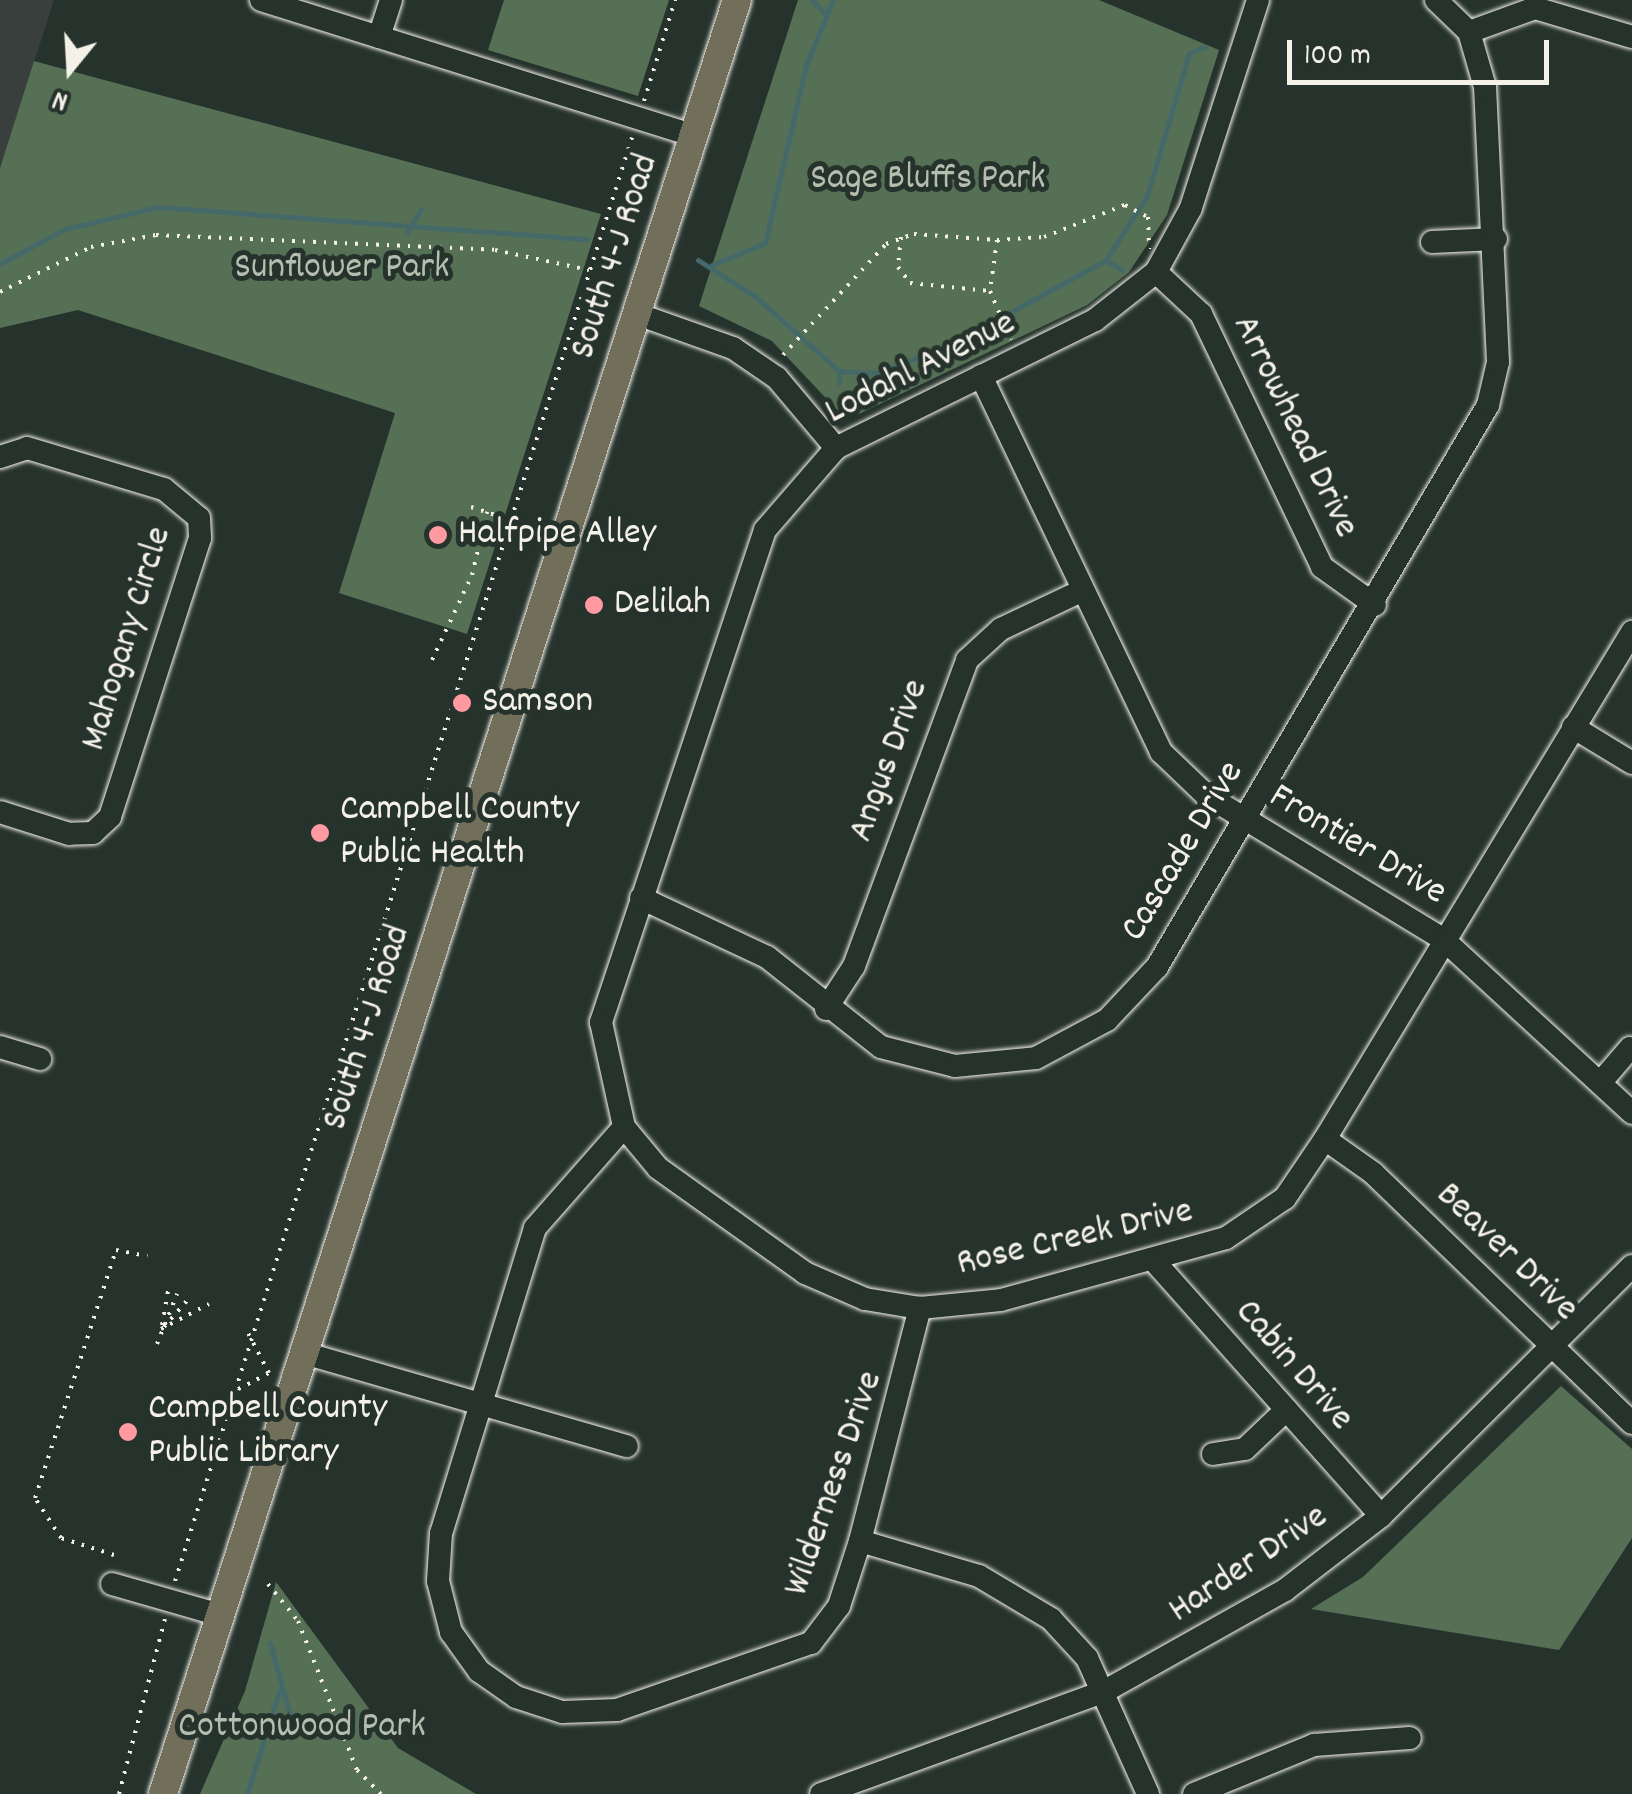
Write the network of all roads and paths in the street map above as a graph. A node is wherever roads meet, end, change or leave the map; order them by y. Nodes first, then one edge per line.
1 (261, 0) edge
2 (391, 0) edge
3 (674, 0) edge
4 (737, 0) edge
5 (1258, 0) edge
6 (1436, 0) edge
7 (1469, 32) junction
8 (1632, 36) edge
9 (379, 37) junction
10 (644, 102) dead end
11 (634, 134) dead end
12 (694, 136) junction
13 (901, 237) junction
14 (1496, 239) junction
15 (997, 240) junction
16 (1432, 242) dead end
17 (1152, 261) junction
18 (589, 270) junction
19 (990, 291) junction
20 (0, 292) edge
21 (637, 314) junction
22 (1012, 344) dead end
23 (784, 356) dead end
24 (981, 376) junction
25 (836, 448) junction
26 (0, 457) edge
27 (471, 507) dead end
28 (487, 512) junction
29 (509, 519) junction
30 (1082, 591) junction
31 (1375, 605) junction
32 (1632, 632) edge
33 (432, 660) dead end
34 (1573, 726) junction
35 (1632, 763) edge
36 (0, 812) edge
37 (1244, 819) junction
38 (642, 898) junction
39 (1444, 939) junction
40 (826, 1010) junction
41 (0, 1047) edge
42 (1630, 1048) edge
43 (40, 1060) dead end
44 (1600, 1082) junction
45 (1632, 1113) edge
46 (624, 1126) junction
47 (1325, 1138) junction
48 (147, 1256) dead end
49 (1154, 1261) junction
50 (1632, 1266) edge
51 (168, 1291) dead end
52 (177, 1294) dead end
53 (189, 1298) dead end
54 (209, 1304) dead end
55 (920, 1308) junction
56 (161, 1329) junction
57 (248, 1333) junction
58 (156, 1344) dead end
59 (1552, 1346) junction
60 (304, 1353) junction
61 (229, 1394) junction
62 (480, 1405) junction
63 (1286, 1410) junction
64 (1632, 1423) edge
65 (627, 1446) dead end
66 (1213, 1454) dead end
67 (1381, 1516) junction
68 (860, 1541) junction
69 (114, 1555) dead end
70 (112, 1584) dead end
71 (268, 1584) dead end
72 (173, 1591) dead end
73 (168, 1609) dead end
74 (220, 1615) junction
75 (1106, 1690) junction
76 (1410, 1738) dead end
77 (379, 1793) edge
78 (119, 1794) edge
79 (163, 1794) edge
80 (821, 1794) edge
81 (1148, 1794) edge
82 (1194, 1794) edge

1 - 9 street
2 - 9 street
3 - 10 path
4 - 12 main road, South 4-J Road
5 - 17 street, Lodahl Avenue
6 - 7 street, Cascade Drive
7 - 8 street
7 - 14 street, Cascade Drive
9 - 12 street
11 - 18 path
12 - 21 main road, South 4-J Road
13 - 15 path
13 - 19 path
13 - 23 path
14 - 16 street
14 - 31 street, Cascade Drive
15 - 17 path
15 - 19 path
17 - 24 street, Lodahl Avenue
17 - 31 street, Arrowhead Drive
18 - 20 path
18 - 29 path
19 - 22 path
21 - 25 street
21 - 60 main road, South 4-J Road
24 - 25 street, Lodahl Avenue
24 - 30 street, Frontier Drive
25 - 38 street, Lodahl Avenue
26 - 36 street, Mahogany Circle
27 - 28 path
28 - 29 path
28 - 33 path
29 - 57 path
30 - 37 street, Frontier Drive
30 - 40 street, Angus Drive
31 - 37 street, Cascade Drive
32 - 34 street, Rose Creek Drive
34 - 35 street
34 - 39 street, Rose Creek Drive
37 - 39 street, Frontier Drive
37 - 40 street, Cascade Drive
38 - 40 street, Cascade Drive
38 - 46 street, Lodahl Avenue
39 - 44 street, Frontier Drive
39 - 47 street, Rose Creek Drive
41 - 43 street
42 - 44 street
44 - 45 street, Frontier Drive
46 - 55 street, Rose Creek Drive
46 - 62 street, Wilderness Drive
47 - 49 street, Rose Creek Drive
47 - 59 street, Beaver Drive
48 - 69 path
49 - 55 street, Rose Creek Drive
49 - 63 street, Cabin Drive
50 - 59 street, Harder Drive
51 - 56 path
52 - 56 path
53 - 56 path
54 - 56 path
55 - 68 street, Wilderness Drive
56 - 58 path
57 - 61 path
57 - 61 path
59 - 64 street, Beaver Drive
59 - 67 street, Harder Drive
60 - 62 street
60 - 74 main road, South 4-J Road
61 - 72 path
62 - 65 street
62 - 68 street, Wilderness Drive
63 - 66 street
63 - 67 street, Cabin Drive
67 - 75 street, Harder Drive
68 - 75 street
70 - 74 street
71 - 77 path
73 - 78 path
74 - 79 main road, South 4-J Road
75 - 80 street, Harder Drive
75 - 81 street
76 - 82 street

